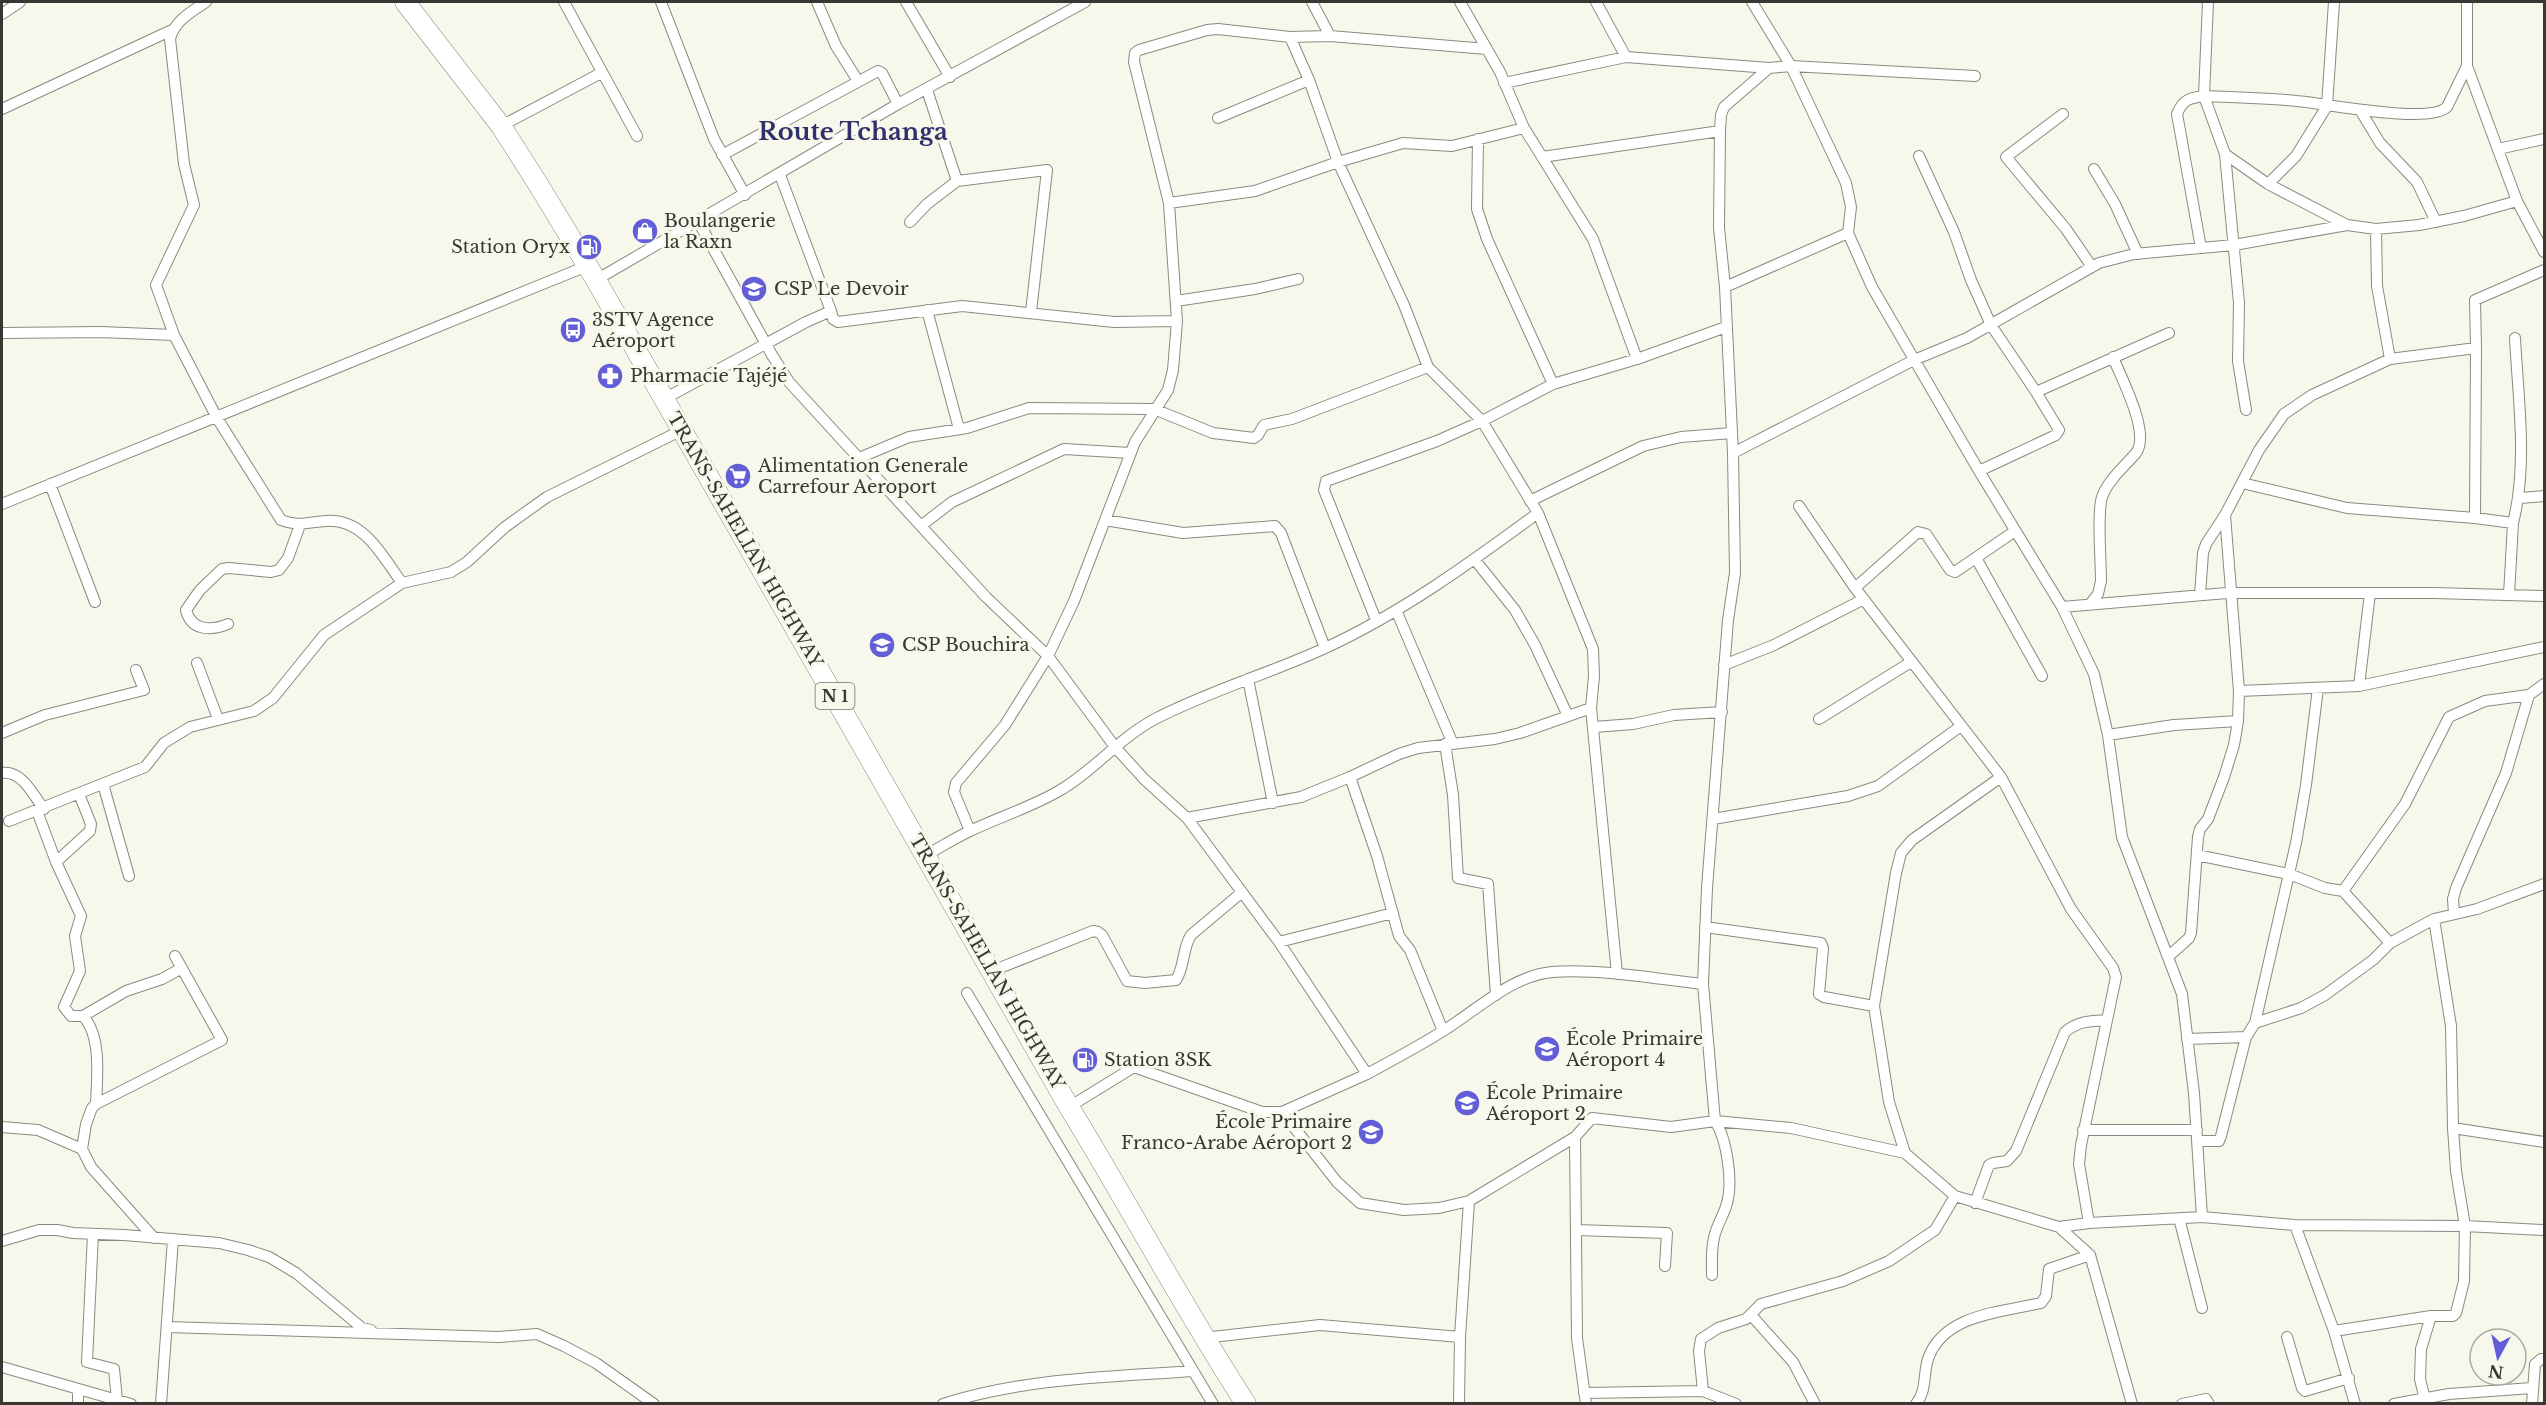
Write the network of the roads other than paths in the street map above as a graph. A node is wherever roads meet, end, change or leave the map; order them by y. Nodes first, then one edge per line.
1 (20, 2) edge
2 (206, 2) edge
3 (405, 2) edge
4 (564, 2) edge
5 (664, 2) edge
6 (817, 2) edge
7 (906, 2) edge
8 (1085, 2) edge
9 (1312, 2) edge
10 (1460, 2) edge
11 (1596, 2) edge
12 (1752, 2) edge
13 (2208, 2) edge
14 (2334, 2) edge
15 (2467, 2) edge
16 (2, 14) edge
17 (172, 30) junction
18 (1329, 36) junction
19 (1290, 37) junction
20 (1487, 49) junction
21 (1626, 57) junction
22 (1791, 66) junction
23 (2467, 66) junction
24 (1769, 68) junction
25 (601, 73) junction
26 (1975, 76) dead end
27 (950, 77) junction
28 (1308, 80) junction
29 (858, 81) junction
30 (1504, 83) junction
31 (927, 90) junction
32 (2204, 96) junction
33 (898, 104) junction
34 (2327, 106) junction
35 (2, 109) edge
36 (2360, 110) junction
37 (2064, 114) dead end
38 (1218, 118) dead end
39 (501, 126) junction
40 (1524, 128) junction
41 (1720, 131) junction
42 (637, 136) dead end
43 (1478, 139) junction
44 (2544, 139) edge
45 (2498, 148) junction
46 (722, 154) junction
47 (2225, 154) junction
48 (1919, 156) dead end
49 (1542, 157) junction
50 (1338, 162) junction
51 (2094, 169) dead end
52 (780, 175) junction
53 (957, 182) junction
54 (2268, 184) junction
55 (745, 195) junction
56 (2517, 201) junction
57 (1169, 203) junction
58 (698, 220) junction
59 (910, 222) dead end
60 (2436, 222) junction
61 (2347, 225) junction
62 (2376, 229) junction
63 (1848, 233) junction
64 (2234, 245) junction
65 (2201, 248) junction
66 (2544, 252) edge
67 (2138, 254) junction
68 (2092, 267) junction
69 (2544, 270) edge
70 (591, 273) junction
71 (1298, 279) dead end
72 (1725, 287) junction
73 (1176, 301) junction
74 (927, 310) junction
75 (831, 311) junction
76 (1031, 312) junction
77 (1177, 321) junction
78 (1991, 325) junction
79 (1726, 327) junction
80 (2, 333) edge
81 (2169, 333) dead end
82 (174, 335) junction
83 (2515, 338) dead end
84 (766, 343) junction
85 (2476, 348) junction
86 (2113, 357) junction
87 (1637, 359) junction
88 (2390, 359) junction
89 (1914, 360) junction
90 (1428, 367) junction
91 (1554, 384) junction
92 (2036, 392) junction
93 (664, 399) junction
94 (1154, 409) junction
95 (2246, 410) dead end
96 (217, 417) junction
97 (1482, 421) junction
98 (959, 429) junction
99 (682, 430) junction
100 (1732, 433) junction
101 (1130, 453) junction
102 (1734, 453) junction
103 (859, 458) junction
104 (1979, 471) junction
105 (2242, 483) junction
106 (50, 484) junction
107 (2544, 496) edge
108 (2520, 498) junction
109 (1530, 501) junction
110 (2, 504) edge
111 (1799, 507) dead end
112 (1538, 513) junction
113 (2225, 515) junction
114 (2475, 518) junction
115 (1105, 520) junction
116 (2513, 524) junction
117 (300, 525) junction
118 (922, 525) junction
119 (2015, 531) junction
120 (1976, 558) junction
121 (1475, 560) junction
122 (402, 583) junction
123 (1855, 588) junction
124 (2370, 593) junction
125 (2232, 594) junction
126 (2200, 595) junction
127 (2509, 595) junction
128 (2544, 597) edge
129 (1864, 599) junction
130 (95, 602) dead end
131 (2091, 604) junction
132 (2062, 607) junction
133 (1396, 610) junction
134 (1376, 620) junction
135 (228, 624) dead end
136 (2544, 647) edge
137 (1325, 648) junction
138 (1048, 656) junction
139 (1911, 662) junction
140 (197, 663) dead end
141 (1724, 665) junction
142 (136, 670) dead end
143 (2042, 676) dead end
144 (1248, 679) junction
145 (2544, 684) edge
146 (2359, 686) junction
147 (2318, 688) junction
148 (2240, 691) junction
149 (2529, 696) junction
150 (1592, 708) junction
151 (1722, 712) junction
152 (1568, 716) junction
153 (218, 719) junction
154 (1819, 720) dead end
155 (2238, 721) junction
156 (1961, 726) junction
157 (1594, 727) junction
158 (2, 733) edge
159 (2108, 735) junction
160 (1449, 744) junction
161 (1115, 747) junction
162 (2, 773) edge
163 (1350, 777) junction
164 (2001, 777) junction
165 (103, 784) junction
166 (79, 794) junction
167 (1273, 803) junction
168 (41, 810) junction
169 (1187, 818) junction
170 (1713, 819) junction
171 (9, 821) dead end
172 (969, 831) junction
173 (926, 855) junction
174 (2197, 855) junction
175 (56, 862) junction
176 (2289, 874) junction
177 (129, 876) dead end
178 (2544, 884) edge
179 (2343, 891) junction
180 (1241, 893) junction
181 (1393, 913) junction
182 (2454, 914) junction
183 (2434, 919) junction
184 (1705, 927) junction
185 (1279, 942) junction
186 (2390, 943) junction
187 (175, 956) dead end
188 (2169, 956) junction
189 (182, 968) junction
190 (992, 971) junction
191 (1617, 974) junction
192 (1703, 984) junction
193 (967, 993) dead end
194 (1496, 995) junction
195 (1874, 1006) junction
196 (83, 1016) junction
197 (2107, 1020) junction
198 (2256, 1023) junction
199 (1443, 1031) junction
200 (2246, 1037) junction
201 (2187, 1039) junction
202 (1367, 1074) junction
203 (96, 1104) junction
204 (1069, 1107) junction
205 (1282, 1112) junction
206 (1715, 1121) junction
207 (2, 1127) edge
208 (2452, 1128) junction
209 (2084, 1130) junction
210 (2197, 1135) junction
211 (1575, 1137) junction
212 (2544, 1142) edge
213 (82, 1149) junction
214 (1905, 1153) junction
215 (1956, 1196) junction
216 (1469, 1201) junction
217 (1975, 1203) junction
218 (2202, 1217) junction
219 (2180, 1218) junction
220 (2089, 1223) junction
221 (2295, 1225) junction
222 (2465, 1226) junction
223 (2059, 1227) junction
224 (1576, 1230) junction
225 (2544, 1230) edge
226 (93, 1234) junction
227 (154, 1238) junction
228 (173, 1239) junction
229 (2, 1241) edge
230 (2090, 1255) junction
231 (1665, 1266) dead end
232 (1712, 1275) dead end
233 (2202, 1308) dead end
234 (1751, 1315) junction
235 (2430, 1316) junction
236 (166, 1327) junction
237 (2334, 1331) junction
238 (382, 1333) junction
239 (1460, 1337) junction
240 (2287, 1337) dead end
241 (1203, 1338) junction
242 (2544, 1359) edge
243 (2, 1367) edge
244 (1193, 1371) junction
245 (2349, 1378) junction
246 (2532, 1388) junction
247 (78, 1389) junction
248 (1702, 1391) junction
249 (1585, 1398) edge
250 (117, 1400) junction
251 (2426, 1401) edge
252 (78, 1404) edge
253 (131, 1404) edge
254 (161, 1404) edge
255 (654, 1404) edge
256 (943, 1404) edge
257 (1213, 1404) edge
258 (1246, 1404) edge
259 (1459, 1404) edge
260 (1736, 1404) edge
261 (1815, 1404) edge
262 (1916, 1404) edge
263 (2132, 1404) edge
264 (2182, 1404) edge
265 (2210, 1404) edge
266 (2355, 1404) edge
267 (2394, 1404) edge
268 (2532, 1404) edge

1 - 16 street
2 - 17 street
3 - 39 highway, TRANS-SAHELIAN HIGHWAY / N 1
4 - 25 street
5 - 46 street
6 - 29 street
7 - 27 street
8 - 27 street
9 - 18 street
10 - 20 street
11 - 21 street
12 - 22 street
13 - 32 street
14 - 34 street
15 - 23 street
17 - 35 street
17 - 82 street
18 - 19 street
18 - 20 street
19 - 28 street
19 - 57 street
20 - 30 street
21 - 24 street
21 - 30 street
22 - 24 street
22 - 26 street
22 - 63 street
23 - 36 street
23 - 45 street
24 - 41 street
25 - 39 street
25 - 42 street
27 - 31 street
28 - 38 street
28 - 50 street
29 - 33 street
29 - 46 street
30 - 40 street
31 - 33 street
31 - 53 street
32 - 34 street
32 - 47 street
32 - 65 street
33 - 52 street
34 - 36 street
34 - 54 street
36 - 60 street
37 - 68 street
39 - 70 highway, TRANS-SAHELIAN HIGHWAY / N 1
40 - 43 street
40 - 49 street
41 - 49 street
41 - 72 street
43 - 50 street
43 - 91 street
44 - 45 street
45 - 56 street
46 - 55 street
47 - 54 street
47 - 64 street
48 - 78 street
49 - 87 street
50 - 57 street
50 - 90 street
51 - 67 street
52 - 55 street
52 - 75 street
53 - 59 street
53 - 76 street
54 - 61 street
55 - 58 street
56 - 60 street
56 - 66 street
57 - 73 street
58 - 70 street
58 - 84 street
60 - 62 street
61 - 62 street
61 - 64 street
62 - 88 street
63 - 72 street
63 - 89 street
64 - 65 street
64 - 95 street
65 - 67 street
67 - 68 street
68 - 78 street
69 - 85 street
70 - 93 highway, TRANS-SAHELIAN HIGHWAY / N 1
70 - 96 street
71 - 73 street
72 - 79 street
73 - 77 street
74 - 75 street
74 - 76 street
74 - 98 street
75 - 84 street
76 - 77 street
77 - 94 street
78 - 89 street
78 - 92 street
79 - 87 street
79 - 100 street
80 - 82 street
81 - 86 street
82 - 96 street
83 - 108 street
84 - 93 street
84 - 103 street
85 - 88 street
85 - 114 street
86 - 92 street
86 - 131 street
87 - 91 street
88 - 105 street
89 - 102 street
89 - 104 street
90 - 94 street
90 - 97 street
91 - 97 street
92 - 104 street
93 - 99 highway, TRANS-SAHELIAN HIGHWAY / N 1
94 - 98 street
94 - 101 street
96 - 106 street
96 - 117 street
97 - 109 street
97 - 134 street
98 - 103 street
99 - 122 street
99 - 173 highway, TRANS-SAHELIAN HIGHWAY / N 1
100 - 102 street
100 - 109 street
101 - 115 street
101 - 118 street
102 - 141 street
103 - 118 street
104 - 119 street
105 - 113 street
105 - 114 street
106 - 110 street
106 - 130 street
107 - 108 street
108 - 116 street
109 - 112 street
111 - 123 street
112 - 121 street
112 - 150 street
113 - 125 street
113 - 126 street
114 - 116 street
115 - 137 street
115 - 138 street
116 - 127 street
117 - 122 street
117 - 135 street
118 - 138 street
119 - 120 street
119 - 132 street
120 - 123 street
120 - 143 street
121 - 133 street
121 - 152 street
122 - 153 street
123 - 129 street
124 - 125 street
124 - 127 street
124 - 146 street
125 - 126 street
125 - 148 street
126 - 131 street
127 - 128 street
129 - 139 street
129 - 141 street
131 - 132 street
132 - 159 street
133 - 134 street
133 - 160 street
134 - 137 street
136 - 146 street
137 - 144 street
138 - 161 street
138 - 172 street
139 - 154 street
139 - 156 street
140 - 153 street
141 - 151 street
142 - 158 street
144 - 161 street
144 - 167 street
145 - 149 street
146 - 147 street
147 - 148 street
147 - 176 street
148 - 155 street
149 - 179 street
149 - 182 street
150 - 152 street
150 - 157 street
151 - 157 street
151 - 170 street
152 - 160 street
153 - 165 street
155 - 159 street
155 - 174 street
156 - 164 street
156 - 170 street
157 - 191 street
159 - 188 street
160 - 163 street
160 - 194 street
161 - 169 street
161 - 172 street
162 - 168 street
163 - 167 street
163 - 181 street
164 - 195 street
164 - 197 street
165 - 166 street
165 - 177 street
166 - 168 street
166 - 175 street
167 - 169 street
168 - 171 street
168 - 175 street
169 - 180 street
170 - 184 street
172 - 173 street
173 - 190 highway, TRANS-SAHELIAN HIGHWAY / N 1
174 - 176 street
174 - 188 street
175 - 196 street
176 - 179 street
176 - 198 street
178 - 182 street
179 - 186 street
180 - 185 street
180 - 190 street
181 - 185 street
181 - 199 street
182 - 183 street
183 - 186 street
183 - 208 street
184 - 192 street
184 - 195 street
185 - 202 street
186 - 198 street
187 - 189 street
188 - 201 street
189 - 196 street
189 - 203 street
190 - 204 highway, TRANS-SAHELIAN HIGHWAY / N 1
191 - 192 street
191 - 194 street
192 - 206 street
193 - 244 street
194 - 199 street
195 - 214 street
196 - 203 street
197 - 209 street
197 - 217 street
198 - 200 street
199 - 202 street
200 - 201 street
200 - 210 street
201 - 210 street
202 - 205 street
203 - 213 street
204 - 205 street
204 - 241 highway, TRANS-SAHELIAN HIGHWAY / N 1
205 - 216 street
206 - 211 street
206 - 214 street
206 - 232 street
207 - 213 street
208 - 212 street
208 - 222 street
209 - 210 street
209 - 220 street
210 - 218 street
211 - 216 street
211 - 224 street
213 - 227 street
214 - 215 street
215 - 217 street
215 - 234 street
216 - 239 street
217 - 223 street
218 - 219 street
218 - 221 street
219 - 220 street
219 - 233 street
220 - 223 street
221 - 222 street
221 - 237 street
222 - 225 street
222 - 235 street
223 - 230 street
224 - 231 street
224 - 249 street
226 - 227 street
226 - 229 street
226 - 250 street
227 - 228 street
228 - 236 street
228 - 238 street
230 - 262 street
230 - 263 street
234 - 248 street
234 - 261 street
235 - 237 street
235 - 251 street
236 - 238 street
236 - 254 street
237 - 245 street
238 - 255 street
239 - 241 street
239 - 259 street
240 - 245 street
241 - 258 highway, TRANS-SAHELIAN HIGHWAY / N 1
242 - 246 street
243 - 247 street
244 - 256 street
244 - 257 street
245 - 266 street
246 - 251 street
246 - 268 street
247 - 250 street
247 - 252 street
248 - 249 street
248 - 260 street
250 - 253 street
251 - 267 street
264 - 265 street

